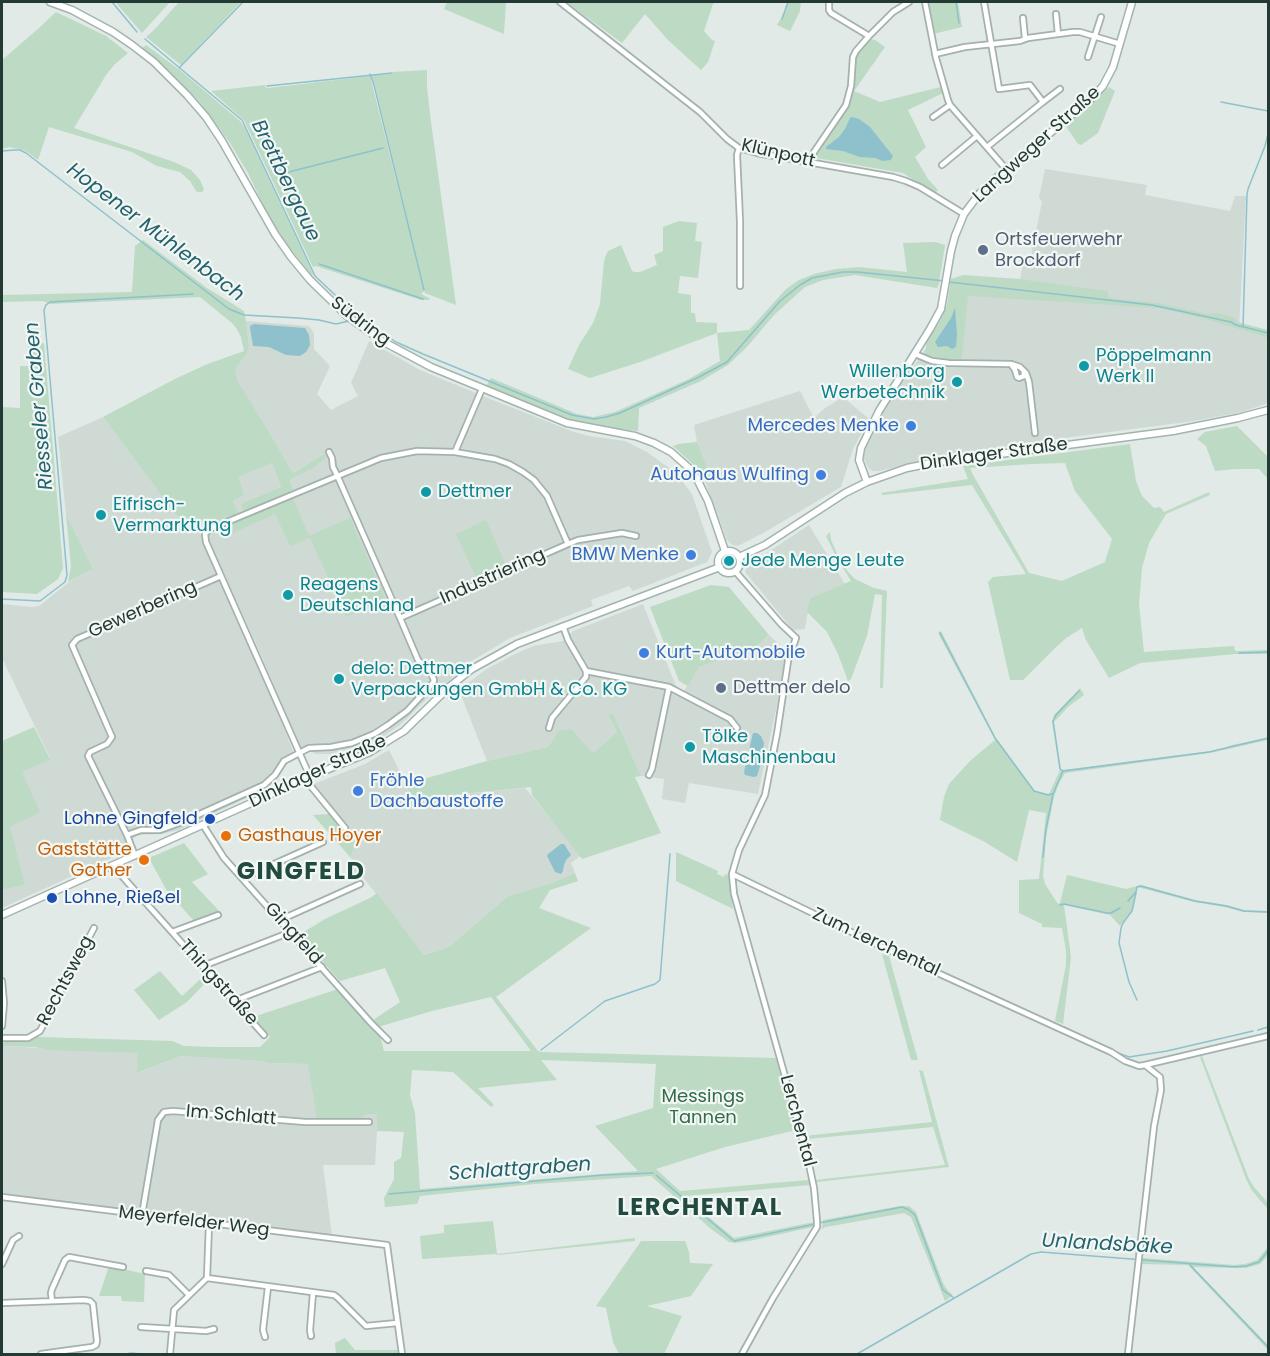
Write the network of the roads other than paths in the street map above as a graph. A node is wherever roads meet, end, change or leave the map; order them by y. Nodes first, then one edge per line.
1 (50, 2) edge
2 (560, 2) edge
3 (829, 2) edge
4 (895, 2) edge
5 (909, 2) edge
6 (925, 2) edge
7 (984, 2) edge
8 (1132, 2) edge
9 (899, 8) junction
10 (1056, 14) dead end
11 (1101, 17) dead end
12 (1023, 18) dead end
13 (1058, 34) junction
14 (869, 36) junction
15 (1094, 36) junction
16 (1025, 38) junction
17 (992, 44) junction
18 (1120, 44) junction
19 (935, 54) junction
20 (1088, 57) dead end
21 (1060, 89) dead end
22 (1043, 102) junction
23 (950, 105) junction
24 (933, 117) dead end
25 (977, 136) junction
26 (987, 147) junction
27 (739, 148) junction
28 (811, 163) junction
29 (942, 165) dead end
30 (1006, 169) junction
31 (964, 214) junction
32 (740, 286) dead end
33 (915, 354) junction
34 (1011, 364) junction
35 (1024, 371) junction
36 (482, 388) junction
37 (1269, 410) edge
38 (1035, 433) dead end
39 (329, 452) dead end
40 (454, 452) junction
41 (337, 475) junction
42 (867, 482) junction
43 (205, 534) joint
44 (636, 536) dead end
45 (568, 544) junction
46 (725, 552) junction
47 (739, 557) junction
48 (720, 567) junction
49 (735, 571) junction
50 (221, 576) junction
51 (400, 618) junction
52 (563, 626) junction
53 (586, 671) junction
54 (669, 687) junction
55 (549, 728) dead end
56 (737, 728) dead end
57 (299, 753) junction
58 (649, 775) dead end
59 (309, 777) junction
60 (203, 825) junction
61 (345, 828) dead end
62 (127, 835) junction
63 (323, 842) dead end
64 (135, 856) junction
65 (113, 866) junction
66 (732, 874) junction
67 (243, 878) junction
68 (360, 884) dead end
69 (2, 915) edge
70 (218, 915) dead end
71 (280, 920) junction
72 (94, 928) dead end
73 (291, 932) junction
74 (172, 933) junction
75 (203, 966) junction
76 (322, 967) junction
77 (2, 981) edge
78 (234, 1001) junction
79 (2, 1026) edge
80 (264, 1035) dead end
81 (1269, 1036) edge
82 (2, 1038) edge
83 (388, 1040) dead end
84 (1145, 1065) junction
85 (369, 1122) dead end
86 (2, 1197) edge
87 (142, 1215) junction
88 (209, 1224) junction
89 (19, 1236) dead end
90 (2, 1264) edge
91 (123, 1267) dead end
92 (147, 1271) dead end
93 (207, 1278) junction
94 (268, 1287) junction
95 (313, 1293) junction
96 (189, 1295) junction
97 (52, 1301) junction
98 (2, 1303) edge
99 (397, 1323) junction
100 (141, 1327) dead end
101 (172, 1329) junction
102 (214, 1329) dead end
103 (311, 1336) dead end
104 (265, 1337) dead end
105 (41, 1354) edge
106 (170, 1354) edge
107 (402, 1354) edge
108 (742, 1354) edge
109 (1128, 1354) edge

1 - 36 main road, Südring
2 - 27 street, Klünpott
3 - 14 street
4 - 9 street
5 - 9 street
6 - 19 street
7 - 17 street
8 - 18 main road, Langweger Straße
9 - 14 street
10 - 13 street
11 - 15 street
12 - 16 street
13 - 15 street
13 - 16 street
14 - 28 street
15 - 18 street
15 - 20 street
16 - 17 street
17 - 19 street
17 - 22 street
18 - 30 main road, Langweger Straße
19 - 23 street
21 - 22 street
22 - 26 street
23 - 24 street
23 - 25 street
25 - 26 street
25 - 29 street
26 - 30 street
27 - 28 street, Klünpott
27 - 32 street
28 - 31 street, Klünpott
30 - 31 main road, Langweger Straße
31 - 33 main road, Langweger Straße
33 - 34 street
33 - 42 main road, Langweger Straße
34 - 35 street
34 - 35 street
35 - 38 street
36 - 40 street
36 - 46 main road, Südring
37 - 42 main road, Dinklager Straße
39 - 41 street
40 - 41 street, Industriering
40 - 45 street, Industriering
41 - 43 street, Industriering
41 - 51 street
42 - 47 main road, Dinklager Straße
43 - 50 street, Gewerbering
44 - 45 street, Industriering
45 - 51 street, Industriering
46 - 47 main road
46 - 48 main road
47 - 49 main road
48 - 49 main road
48 - 52 main road, Dinklager Straße
49 - 66 street
50 - 57 street, Gewerbering
50 - 62 street, Gewerbering
51 - 57 street
52 - 53 street
52 - 59 main road, Dinklager Straße
53 - 54 street
53 - 55 street
54 - 56 street
54 - 58 street
57 - 59 street, Gewerbering
57 - 62 street
59 - 60 main road, Dinklager Straße
59 - 61 street, Gewerbering
60 - 64 main road, Dinklager Straße
60 - 67 street, Gingfeld
62 - 64 street, Gewerbering
63 - 67 street
64 - 65 main road, Dinklager Straße
65 - 69 main road, Dinklager Straße
65 - 74 street, Thingstraße
66 - 84 street, Zum Lerchental
66 - 108 street, Lerchental
67 - 71 street, Gingfeld
68 - 71 street
70 - 74 street, Thingstraße
71 - 73 street, Gingfeld
72 - 82 street, Rechtsweg
73 - 75 street
73 - 76 street, Gingfeld
74 - 75 street, Thingstraße
75 - 78 street, Thingstraße
76 - 78 street
76 - 83 street, Gingfeld
77 - 79 street
78 - 80 street, Thingstraße
81 - 84 street
84 - 109 street
85 - 87 street, Im Schlatt
86 - 87 street, Meyerfelder Weg
87 - 88 street, Meyerfelder Weg
88 - 93 street
88 - 99 street, Meyerfelder Weg
89 - 90 street
91 - 97 street
92 - 96 street
93 - 94 street
93 - 96 street
94 - 95 street
94 - 104 street
95 - 99 street
95 - 103 street
96 - 101 street
97 - 98 street
97 - 105 street
99 - 107 street
100 - 101 street
101 - 102 street
101 - 106 street

